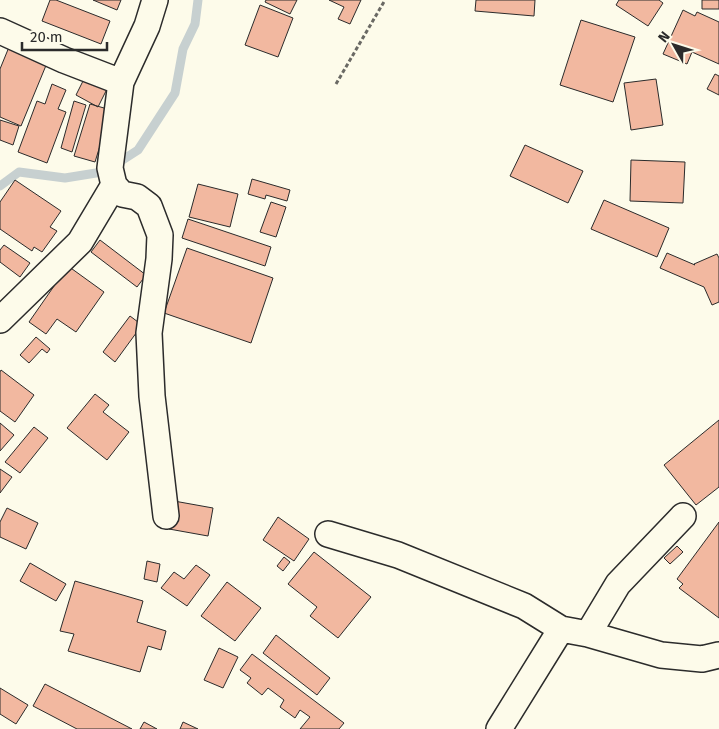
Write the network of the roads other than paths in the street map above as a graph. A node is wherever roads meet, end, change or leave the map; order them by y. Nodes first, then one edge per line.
1 (155, 0) edge
2 (0, 31) edge
3 (121, 82) junction
4 (114, 185) junction
5 (0, 320) edge
6 (166, 516) dead end
7 (683, 516) dead end
8 (328, 534) dead end
9 (561, 629) junction
10 (588, 634) junction
11 (719, 656) edge
12 (499, 729) edge

1 - 3 street
2 - 3 street
3 - 4 street
4 - 5 street
4 - 6 street
7 - 10 street
8 - 9 street
9 - 10 street
9 - 12 street
10 - 11 street

